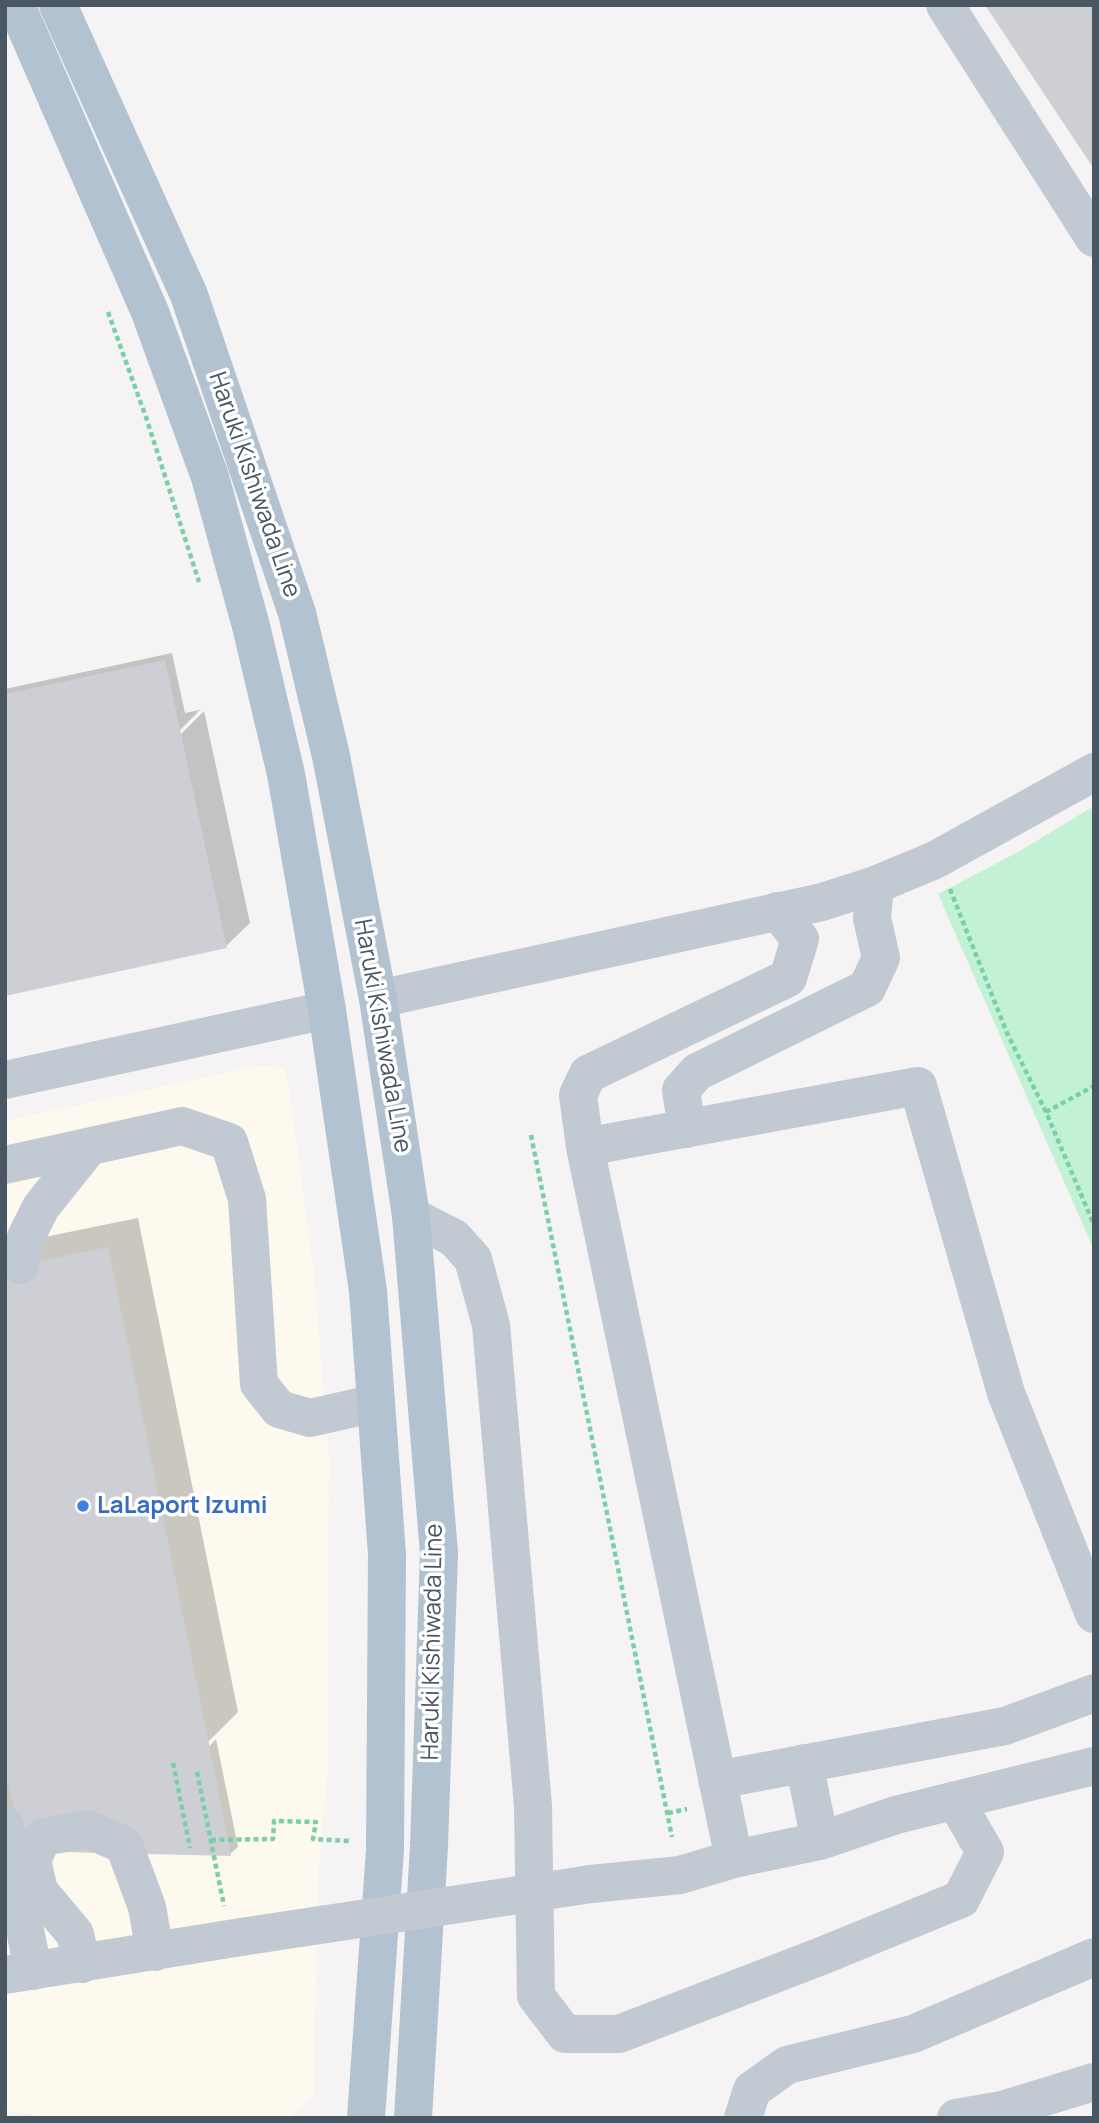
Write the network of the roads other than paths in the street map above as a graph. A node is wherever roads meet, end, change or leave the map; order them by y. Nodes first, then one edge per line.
1 (16, 5) edge
2 (58, 5) edge
3 (945, 5) edge
4 (1094, 238) edge
5 (1094, 772) edge
6 (875, 885) junction
7 (777, 911) junction
8 (378, 999) junction
9 (327, 1010) junction
10 (5, 1080) edge
11 (687, 1129) junction
12 (89, 1147) junction
13 (585, 1147) junction
14 (9, 1164) edge
15 (411, 1216) junction
16 (20, 1265) dead end
17 (376, 1403) junction
18 (1094, 1614) edge
19 (1094, 1693) edge
20 (804, 1763) junction
21 (1094, 1766) edge
22 (717, 1780) junction
23 (954, 1800) junction
24 (5, 1826) edge
25 (820, 1841) junction
26 (734, 1859) junction
27 (155, 1952) junction
28 (1094, 1957) edge
29 (82, 1964) junction
30 (19, 1973) edge
31 (1094, 2082) edge
32 (366, 2118) edge
33 (413, 2118) edge
34 (743, 2118) edge
35 (956, 2118) edge

1 - 9 main road, Haruki Kishiwada Line
2 - 8 main road, Haruki Kishiwada Line
3 - 4 street
5 - 6 street
6 - 7 street
6 - 11 street
7 - 8 street
7 - 13 street
8 - 15 main road, Haruki Kishiwada Line
9 - 10 street
9 - 17 main road, Haruki Kishiwada Line
11 - 13 street
11 - 18 street
12 - 14 street
12 - 16 street
12 - 17 street
13 - 22 street
15 - 23 street
15 - 33 main road, Haruki Kishiwada Line
17 - 32 main road, Haruki Kishiwada Line
19 - 20 street
20 - 22 street
20 - 25 street
21 - 23 street
22 - 26 street
23 - 25 street
24 - 30 street
25 - 26 street
26 - 27 street, bridge
27 - 29 street
27 - 29 street
28 - 34 street
29 - 30 street
31 - 35 street

